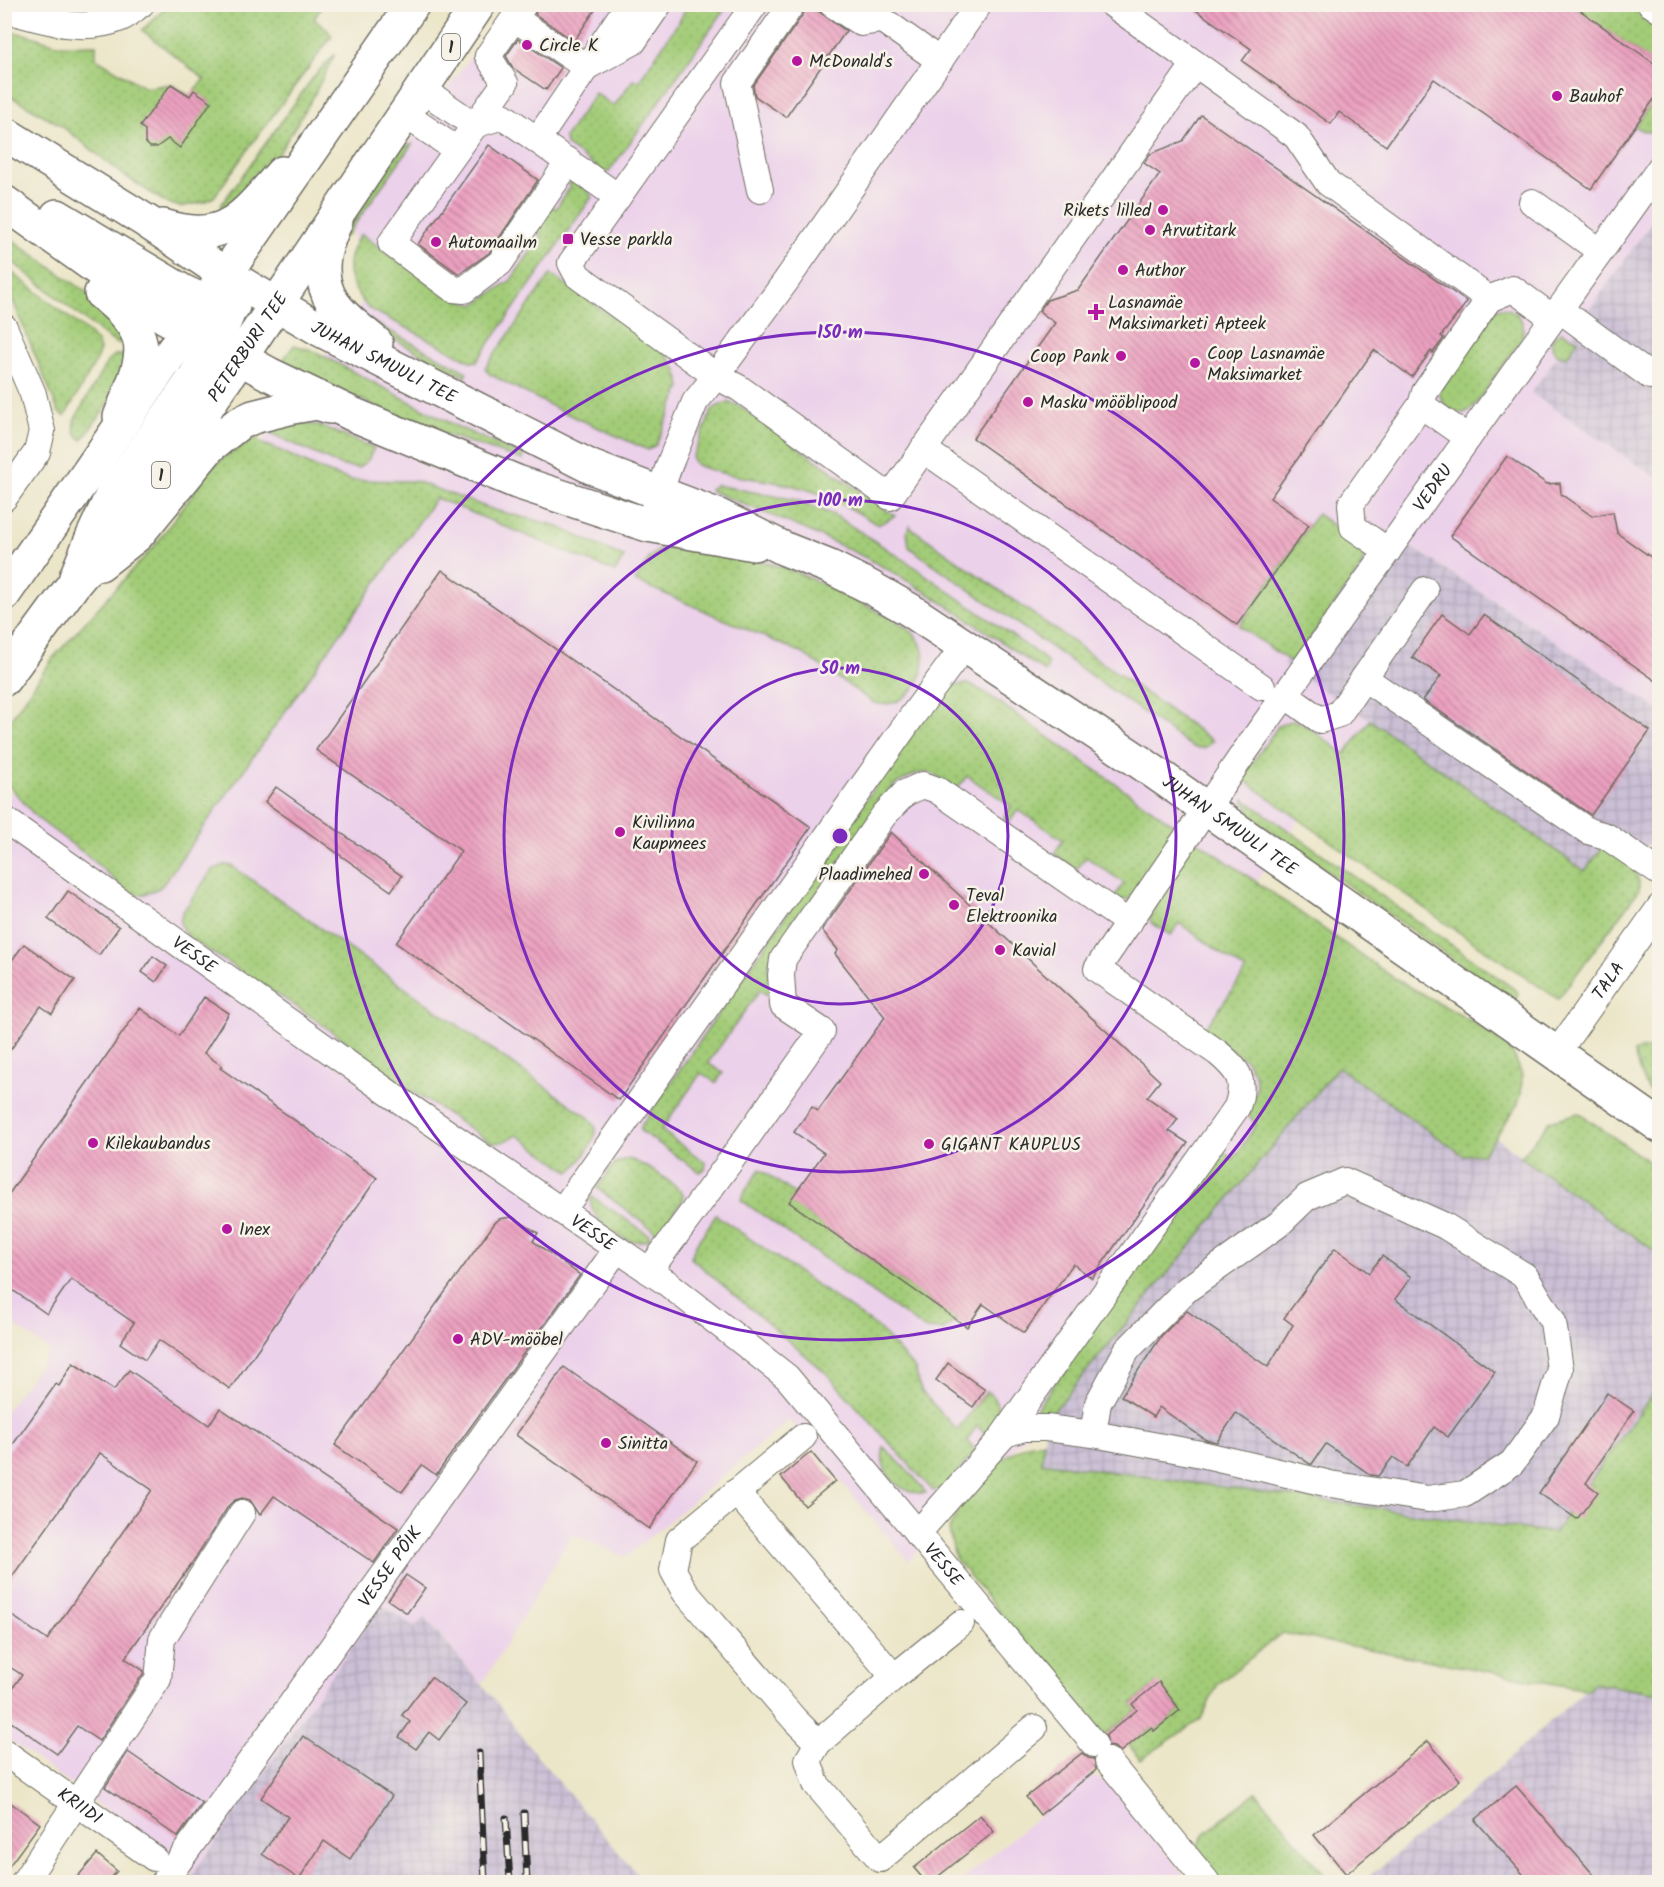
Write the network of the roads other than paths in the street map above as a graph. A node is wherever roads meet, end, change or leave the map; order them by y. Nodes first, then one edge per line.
1 (141, 4) edge
2 (413, 4) edge
3 (479, 4) edge
4 (629, 4) edge
5 (659, 4) edge
6 (755, 4) edge
7 (792, 4) edge
8 (832, 4) edge
9 (860, 4) edge
10 (979, 4) edge
11 (1112, 4) edge
12 (1651, 4) edge
13 (4, 9) edge
14 (1659, 10) edge
15 (519, 11) edge
16 (881, 20) junction
17 (940, 61) junction
18 (1195, 63) junction
19 (586, 67) junction
20 (413, 101) junction
21 (330, 121) junction
22 (474, 125) junction
23 (4, 133) edge
24 (538, 140) junction
25 (456, 150) junction
26 (569, 161) junction
27 (1659, 168) edge
28 (4, 188) edge
29 (760, 190) dead end
30 (618, 197) junction
31 (4, 202) edge
32 (1532, 202) dead end
33 (339, 211) junction
34 (4, 219) edge
35 (146, 221) junction
36 (1600, 251) junction
37 (225, 274) junction
38 (1489, 298) junction
39 (219, 304) junction
40 (276, 304) junction
41 (1556, 314) junction
42 (4, 327) edge
43 (214, 344) junction
44 (716, 376) junction
45 (1650, 376) dead end
46 (427, 383) junction
47 (1421, 405) junction
48 (352, 414) junction
49 (114, 436) junction
50 (1468, 438) junction
51 (923, 449) junction
52 (660, 493) junction
53 (4, 498) edge
54 (648, 525) junction
55 (785, 549) junction
56 (1388, 550) junction
57 (73, 585) junction
58 (1425, 590) dead end
59 (4, 594) edge
60 (965, 645) junction
61 (1364, 678) junction
62 (4, 679) edge
63 (1273, 691) junction
64 (1207, 808) junction
65 (4, 819) edge
66 (1659, 873) edge
67 (1659, 907) edge
68 (1129, 923) junction
69 (1556, 1054) junction
70 (1659, 1126) edge
71 (562, 1212) junction
72 (617, 1249) junction
73 (649, 1271) junction
74 (1093, 1434) junction
75 (803, 1437) dead end
76 (1002, 1437) junction
77 (736, 1492) junction
78 (242, 1513) dead end
79 (917, 1534) junction
80 (961, 1623) dead end
81 (894, 1677) junction
82 (1034, 1728) dead end
83 (818, 1743) junction
84 (4, 1752) edge
85 (76, 1803) junction
86 (154, 1858) dead end
87 (24, 1882) edge
88 (164, 1882) edge
89 (1207, 1882) edge

1 - 13 street
2 - 21 main road, PETERBURI TEE / 1
3 - 20 main road, PETERBURI TEE / 1
4 - 19 street
5 - 19 street
6 - 30 street
7 - 29 street
8 - 16 street
9 - 16 street
10 - 17 street
11 - 18 street
12 - 14 street
15 - 19 street
15 - 22 street
16 - 17 street
17 - 44 street
18 - 38 street
18 - 51 street
19 - 24 street
20 - 22 street
20 - 25 street
20 - 33 main road, PETERBURI TEE / 1
21 - 35 main road
21 - 37 main road, PETERBURI TEE / 1
22 - 24 street
22 - 25 street
23 - 35 main road, JUHAN SMUULI TEE
24 - 26 street
25 - 26 street
26 - 30 street
27 - 36 street, VEDRU
28 - 39 main road
30 - 44 street
31 - 43 main road, JUHAN SMUULI TEE
32 - 36 street
33 - 40 main road, PETERBURI TEE / 1
33 - 46 main road
34 - 49 main road
35 - 37 main road, JUHAN SMUULI TEE
36 - 41 street, VEDRU
37 - 39 main road, PETERBURI TEE / 1
37 - 40 main road, JUHAN SMUULI TEE
38 - 41 street
38 - 47 street
39 - 40 main road
39 - 43 main road, PETERBURI TEE / 1
40 - 43 main road, PETERBURI TEE / 1
40 - 46 main road, JUHAN SMUULI TEE
41 - 45 street
41 - 50 street, VEDRU
42 - 53 street
43 - 48 main road, JUHAN SMUULI TEE
43 - 49 main road, PETERBURI TEE / 1
43 - 57 main road, PETERBURI TEE / 1
44 - 51 street
44 - 52 street
46 - 52 main road, JUHAN SMUULI TEE
47 - 50 street
47 - 56 street
48 - 54 main road, JUHAN SMUULI TEE
48 - 57 main road
49 - 59 main road, PETERBURI TEE / 1
50 - 56 street, VEDRU
51 - 63 street
52 - 54 street
52 - 55 main road, JUHAN SMUULI TEE
54 - 55 main road, JUHAN SMUULI TEE
55 - 60 main road, JUHAN SMUULI TEE
56 - 63 street, VEDRU
57 - 62 main road, PETERBURI TEE / 1
58 - 61 street
60 - 64 main road, JUHAN SMUULI TEE
60 - 71 street
61 - 63 street
61 - 66 street
63 - 64 street, VEDRU
64 - 68 street, VEDRU
64 - 69 main road, JUHAN SMUULI TEE
65 - 71 street, VESSE
67 - 69 street, TALA
68 - 73 street
68 - 76 street, VEDRU
69 - 70 main road, JUHAN SMUULI TEE
71 - 72 street, VESSE
72 - 73 street, VESSE
72 - 88 street, VESSE PÕIK
73 - 79 street, VESSE
74 - 74 street
74 - 76 street
75 - 77 street
76 - 79 street
77 - 81 street
77 - 83 street
78 - 85 street
79 - 89 street, VESSE
80 - 81 street
81 - 83 street
82 - 83 street
84 - 85 street, KRIIDI
85 - 86 street, KRIIDI
85 - 87 street

